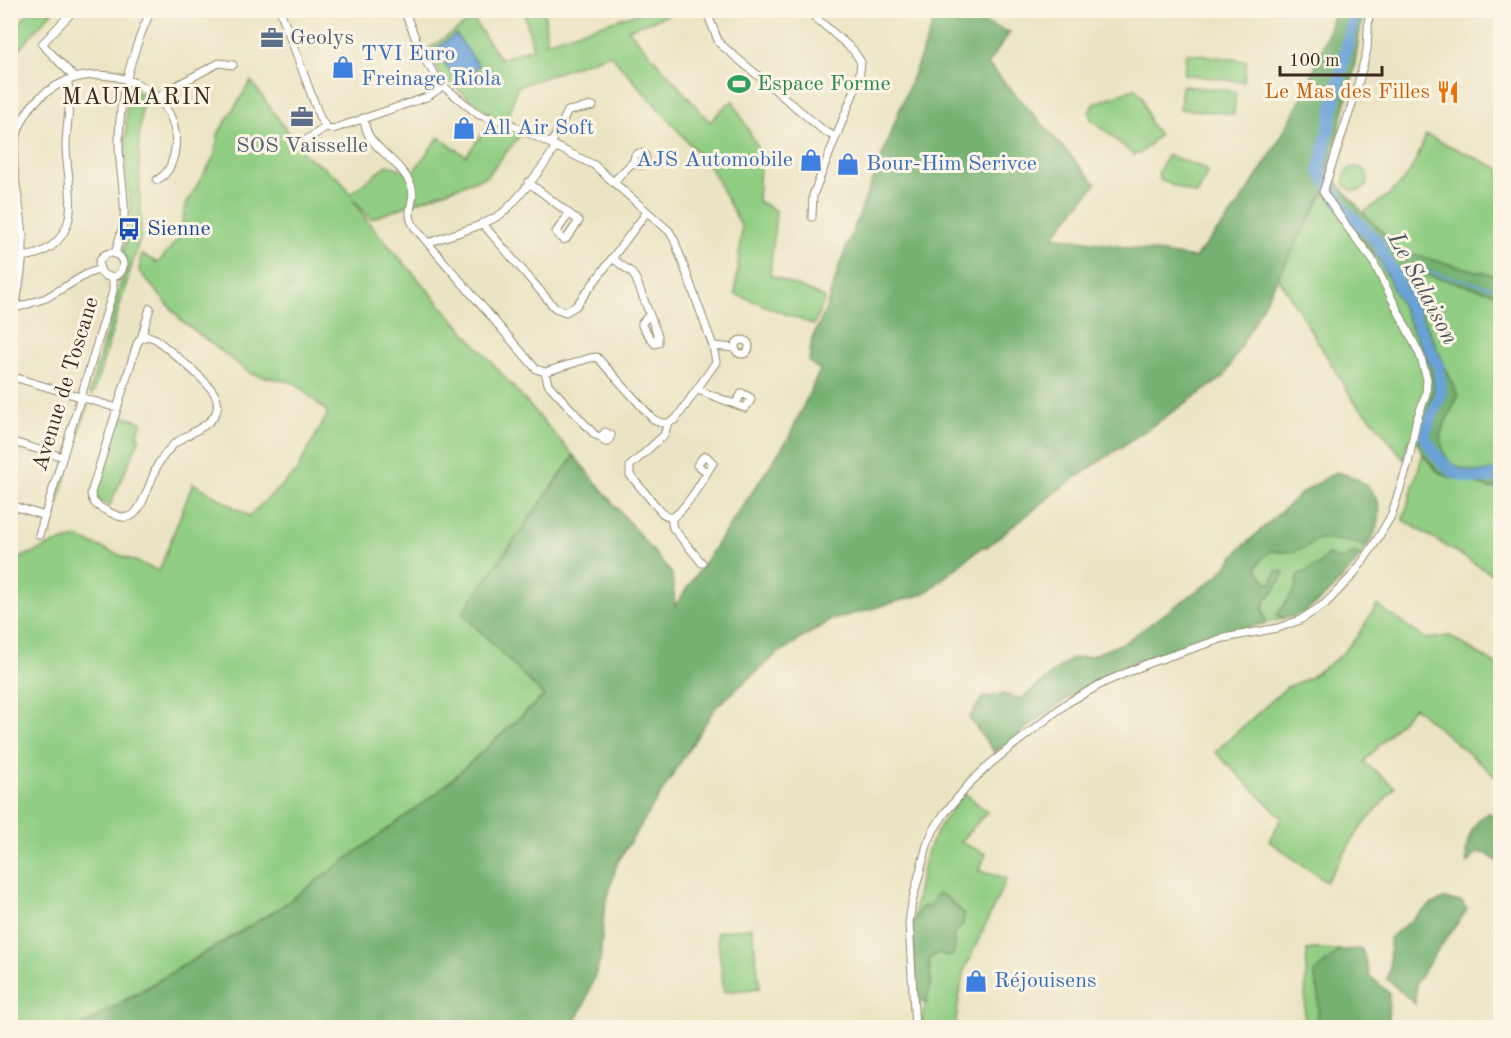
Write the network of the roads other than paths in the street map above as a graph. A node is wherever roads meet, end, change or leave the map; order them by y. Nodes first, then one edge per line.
1 (74, 10) edge
2 (151, 10) edge
3 (280, 10) edge
4 (404, 10) edge
5 (706, 10) edge
6 (807, 10) edge
7 (1369, 10) edge
8 (233, 65) dead end
9 (126, 78) junction
10 (71, 79) junction
11 (443, 86) junction
12 (158, 98) junction
13 (593, 106) dead end
14 (363, 118) junction
15 (326, 127) junction
16 (835, 137) junction
17 (306, 140) dead end
18 (553, 145) junction
19 (12, 146) edge
20 (634, 161) dead end
21 (157, 180) dead end
22 (528, 182) junction
23 (613, 182) junction
24 (647, 212) junction
25 (569, 214) dead end
26 (812, 217) dead end
27 (482, 223) junction
28 (428, 243) junction
29 (115, 254) junction
30 (23, 256) junction
31 (612, 258) junction
32 (100, 269) junction
33 (113, 278) junction
34 (150, 308) dead end
35 (13, 309) edge
36 (649, 315) dead end
37 (141, 339) junction
38 (713, 346) junction
39 (735, 348) dead end
40 (545, 372) junction
41 (10, 376) edge
42 (698, 390) junction
43 (81, 397) junction
44 (735, 404) dead end
45 (117, 408) junction
46 (668, 423) junction
47 (601, 437) dead end
48 (10, 441) edge
49 (63, 457) junction
50 (707, 472) dead end
51 (10, 505) edge
52 (45, 516) junction
53 (671, 518) junction
54 (39, 535) dead end
55 (702, 563) dead end
56 (915, 1028) edge

1 - 10 street
2 - 9 street
3 - 15 street
4 - 11 street
5 - 16 street
6 - 16 street
7 - 56 street
8 - 12 street
9 - 10 street
9 - 12 street
9 - 29 street
10 - 19 street
10 - 30 street
11 - 14 street
11 - 18 street
12 - 21 street
13 - 18 street
14 - 15 street
14 - 28 street
15 - 17 street
16 - 26 street
18 - 22 street
18 - 23 street
19 - 30 street
20 - 23 street
22 - 25 street
22 - 27 street
23 - 24 street
24 - 31 street
24 - 38 street
27 - 28 street
27 - 31 street
28 - 40 street
29 - 32 street
29 - 33 street
30 - 35 street
31 - 36 street
32 - 33 street
32 - 35 street
33 - 43 street, Avenue de Toscane
34 - 37 street
37 - 45 street
37 - 45 street
38 - 39 street
38 - 42 street
40 - 46 street
40 - 47 street
41 - 43 street
42 - 44 street
42 - 46 street
43 - 45 street
43 - 49 street, Avenue de Toscane
46 - 53 street
48 - 49 street
49 - 52 street, Avenue de Toscane
50 - 53 street
51 - 52 street
52 - 54 street, Avenue de Toscane
53 - 55 street

